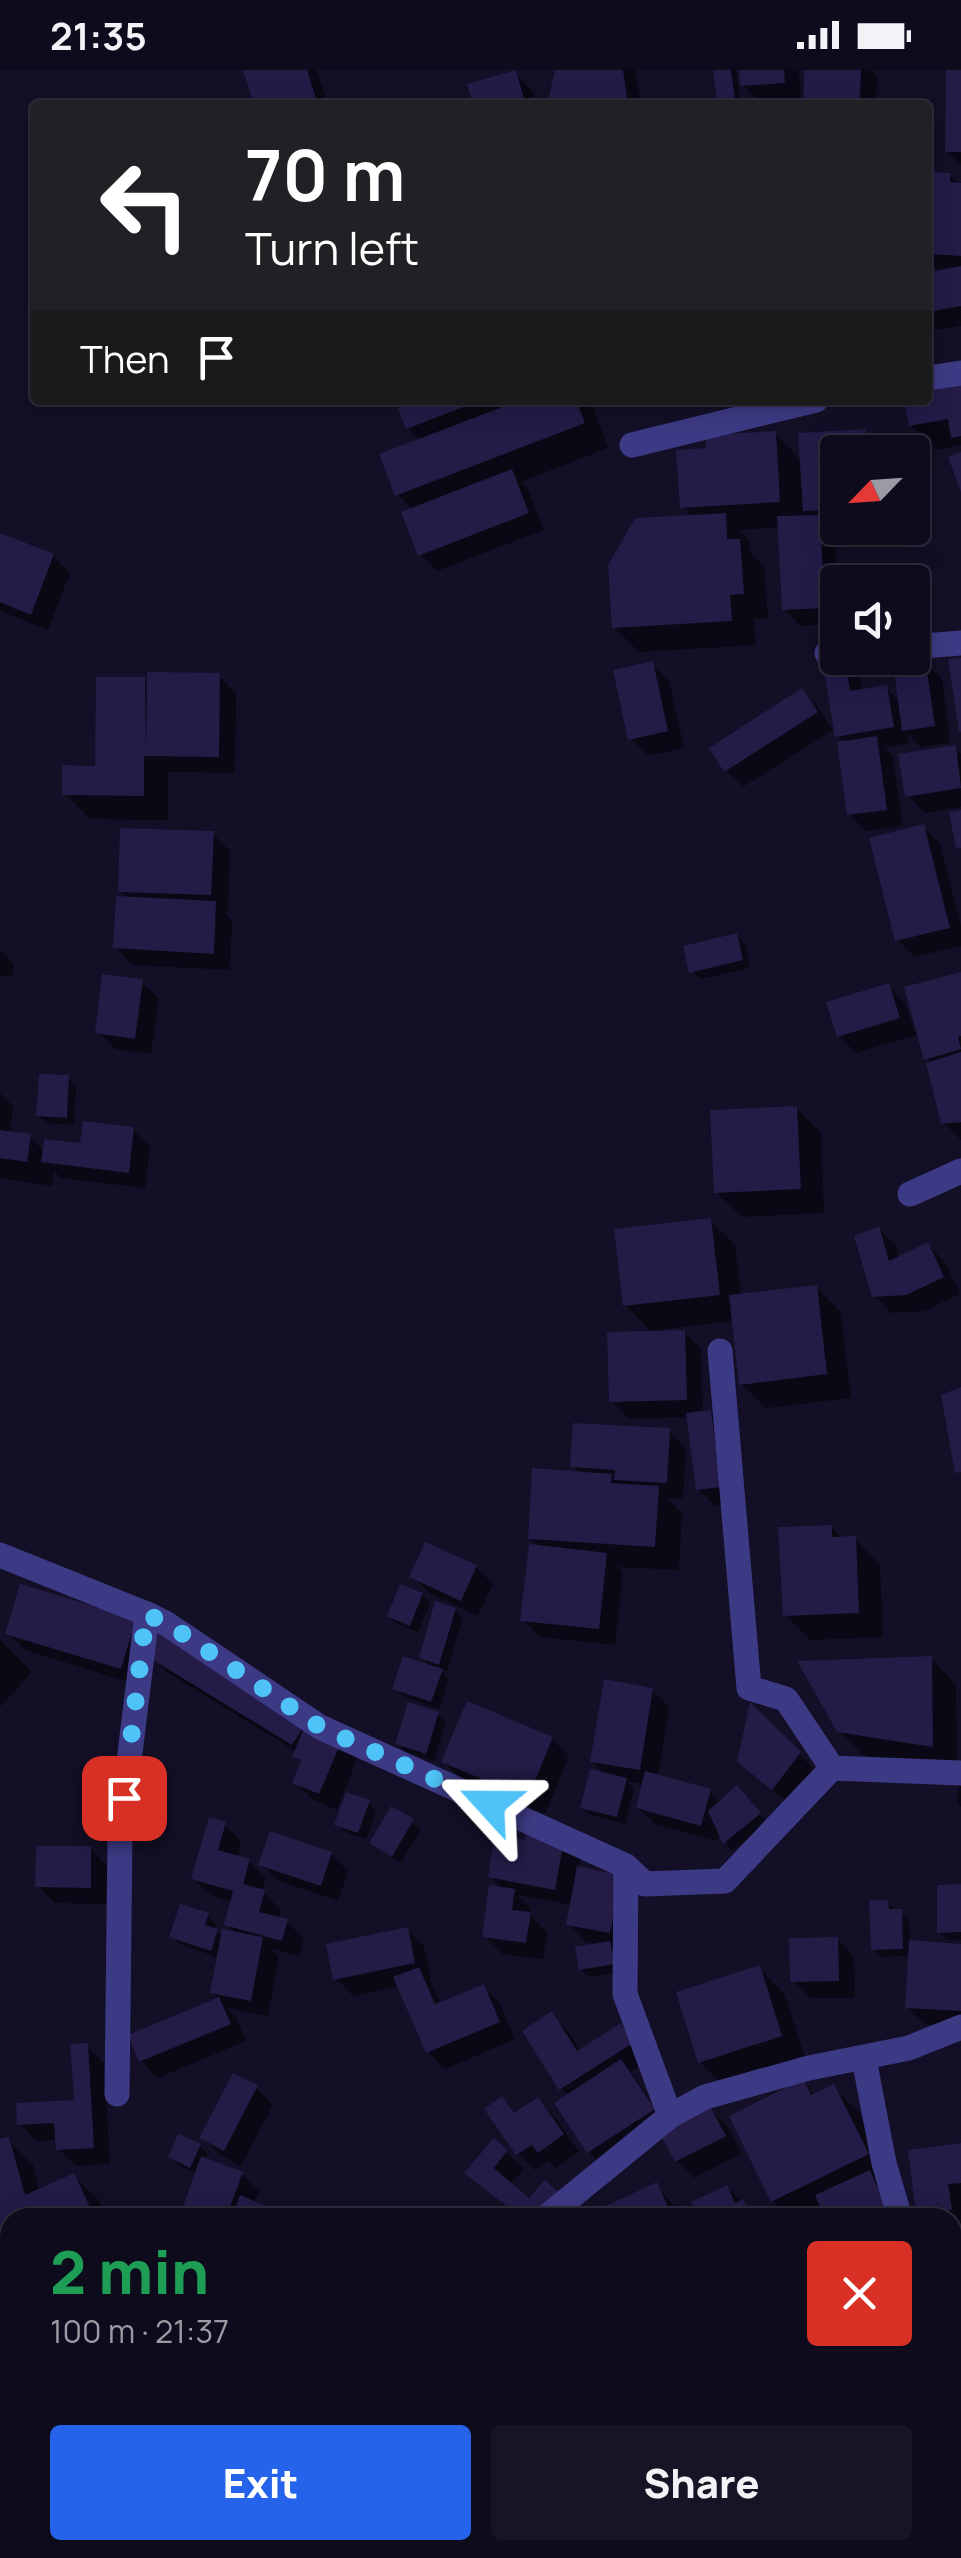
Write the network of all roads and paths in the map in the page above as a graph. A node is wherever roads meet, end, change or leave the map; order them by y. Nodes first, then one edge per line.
1 (961, 373) edge
2 (932, 377) edge
3 (796, 405) edge
4 (632, 445) dead end
5 (961, 643) edge
6 (930, 645) edge
7 (961, 1171) edge
8 (910, 1194) dead end
9 (720, 1351) dead end
10 (0, 1554) edge
11 (146, 1614) junction
12 (832, 1768) junction
13 (961, 1773) edge
14 (626, 1866) junction
15 (961, 2027) edge
16 (864, 2059) junction
17 (117, 2094) dead end
18 (670, 2116) junction
19 (557, 2208) edge
20 (897, 2208) edge

1 - 2 street
3 - 4 street
5 - 6 street
7 - 8 street
9 - 12 street
10 - 11 street
11 - 14 street
11 - 17 street
12 - 13 street
12 - 14 street
14 - 18 street
15 - 16 street
16 - 18 street
16 - 20 street
18 - 19 street

